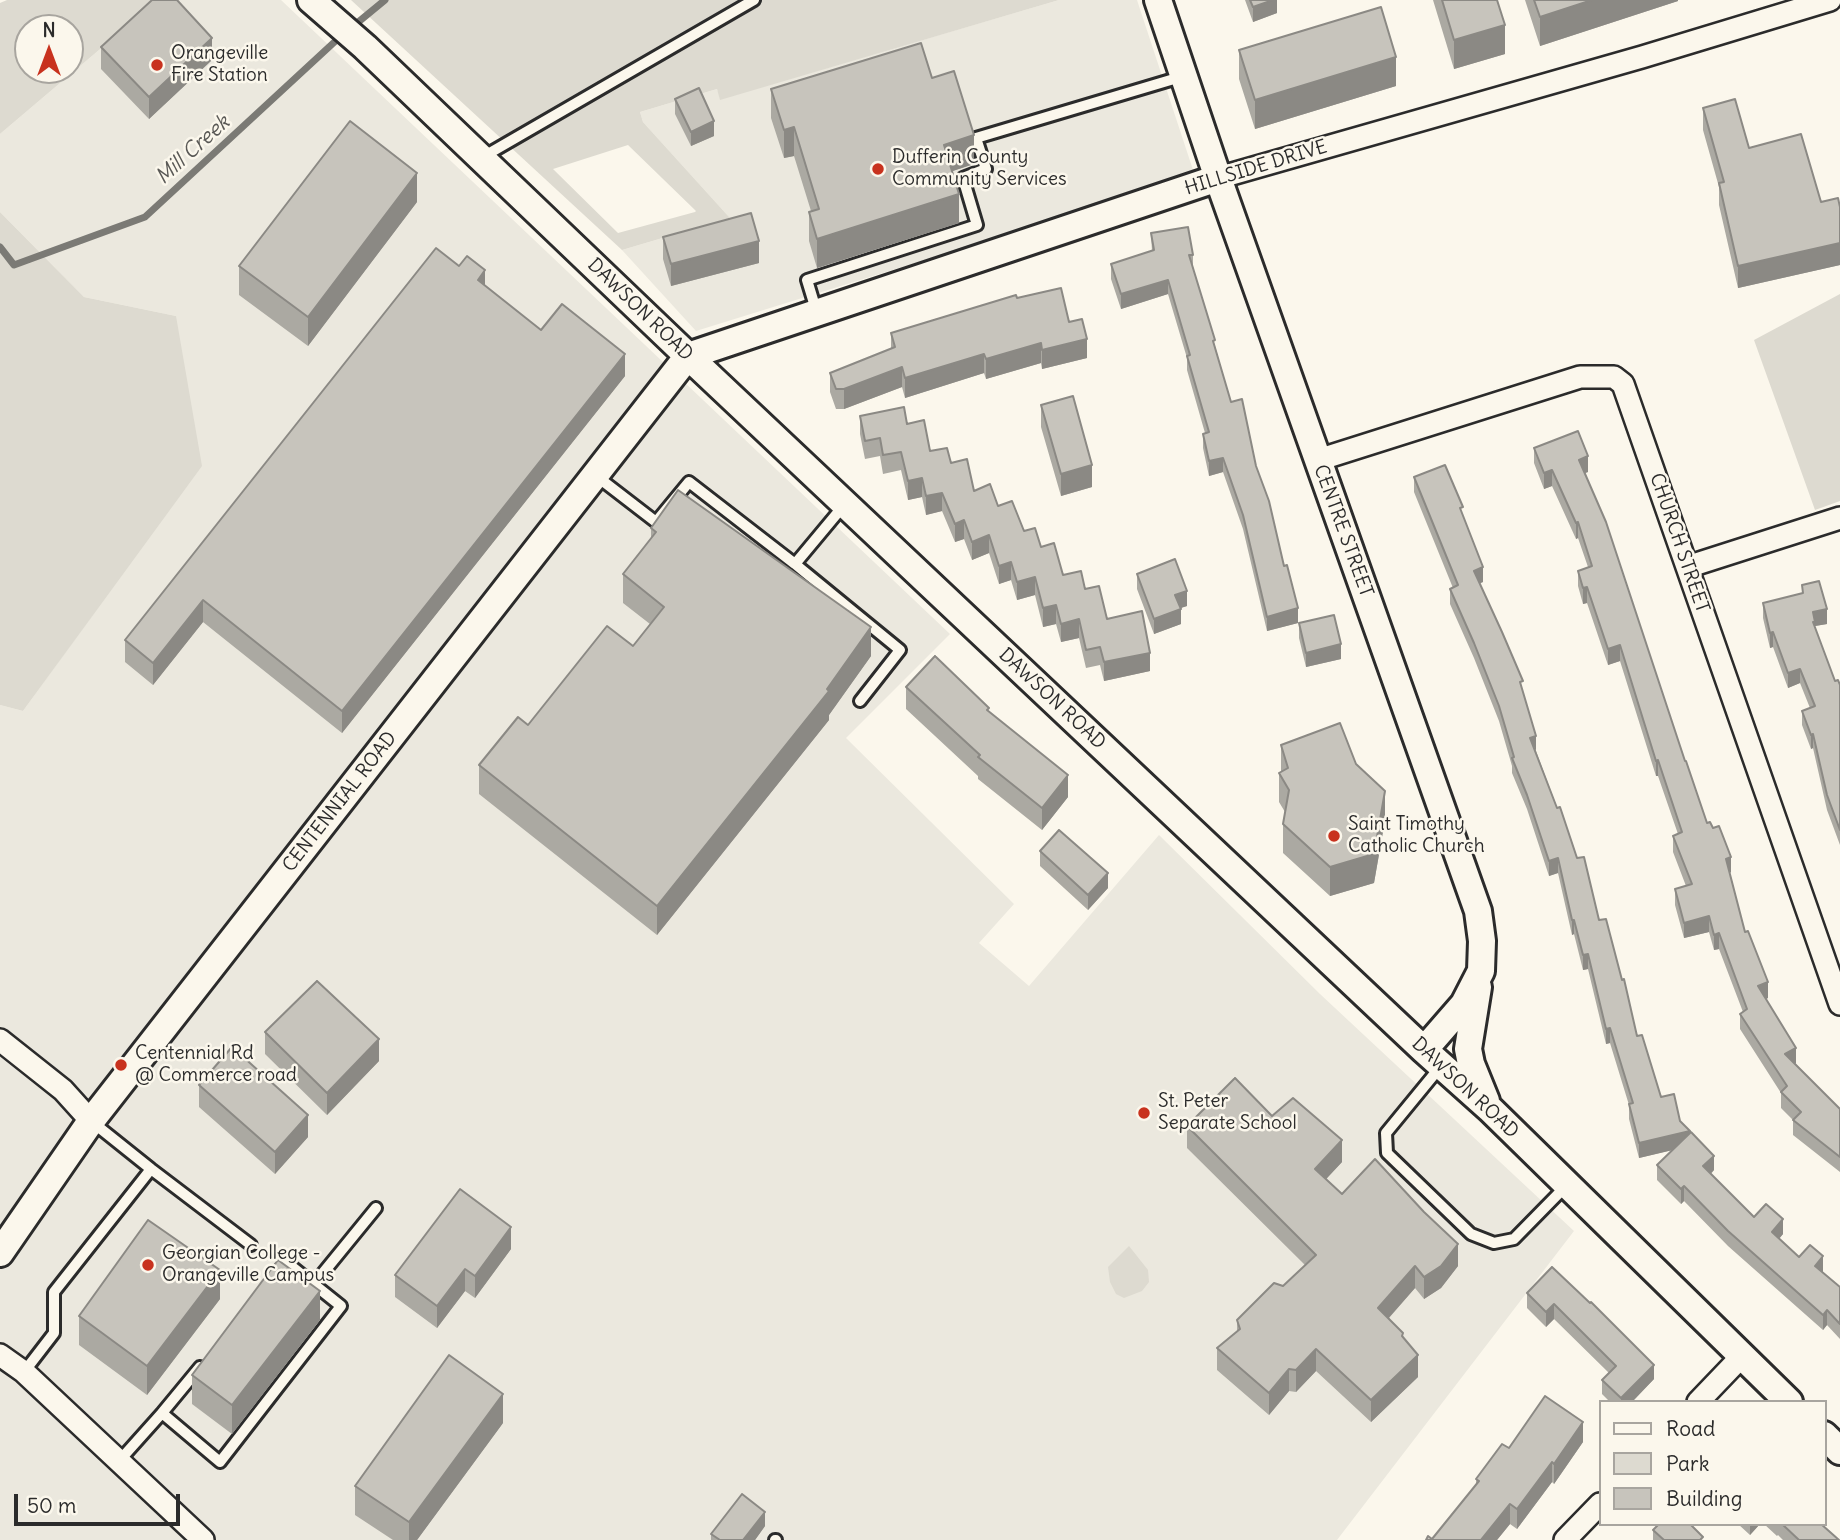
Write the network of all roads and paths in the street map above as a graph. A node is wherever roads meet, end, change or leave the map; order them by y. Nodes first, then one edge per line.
1 (754, 0) edge
2 (1158, 0) edge
3 (1830, 0) edge
4 (317, 6) edge
5 (1184, 76) junction
6 (481, 159) junction
7 (1218, 178) junction
8 (817, 313) junction
9 (688, 356) junction
10 (1318, 460) junction
11 (595, 475) junction
12 (845, 504) junction
13 (1840, 518) edge
14 (795, 564) junction
15 (1688, 567) junction
16 (860, 701) dead end
17 (1481, 971) junction
18 (1840, 1004) edge
19 (0, 1040) edge
20 (1433, 1058) junction
21 (1490, 1109) junction
22 (91, 1121) junction
23 (151, 1169) junction
24 (1567, 1185) junction
25 (376, 1208) dead end
26 (251, 1245) dead end
27 (0, 1253) edge
28 (269, 1283) edge
29 (314, 1284) junction
30 (0, 1355) edge
31 (1742, 1356) junction
32 (207, 1359) edge
33 (23, 1371) junction
34 (1700, 1400) edge
35 (1787, 1400) edge
36 (162, 1413) junction
37 (1826, 1437) edge
38 (1840, 1451) edge
39 (120, 1460) junction
40 (1598, 1506) edge
41 (203, 1540) edge
42 (1565, 1540) edge

1 - 6 lane
2 - 5 street, CENTRE STREET
3 - 7 street, HILLSIDE DRIVE
4 - 6 street, DAWSON ROAD
5 - 7 street, CENTRE STREET
5 - 8 lane
6 - 9 street, DAWSON ROAD
7 - 8 street, HILLSIDE DRIVE
7 - 10 street, CENTRE STREET
8 - 9 street, HILLSIDE DRIVE
9 - 11 street, CENTENNIAL ROAD
9 - 12 street, DAWSON ROAD
10 - 15 street, CHURCH STREET
10 - 17 street, CENTRE STREET
11 - 14 lane
11 - 22 street, CENTENNIAL ROAD
12 - 14 lane
12 - 20 street, DAWSON ROAD
13 - 15 street
14 - 16 lane
15 - 18 street, CHURCH STREET
17 - 20 street, CENTRE STREET
17 - 21 street
19 - 22 street
20 - 21 street, DAWSON ROAD
20 - 24 lane
21 - 24 street, DAWSON ROAD
22 - 23 lane
22 - 27 street, CENTENNIAL ROAD
23 - 26 lane
23 - 33 lane
24 - 31 street, DAWSON ROAD
25 - 29 lane
28 - 29 lane
29 - 36 lane
30 - 33 street
31 - 34 street
31 - 35 street, DAWSON ROAD
32 - 36 lane
33 - 39 street
36 - 39 lane
37 - 38 street
39 - 41 street
40 - 42 street

